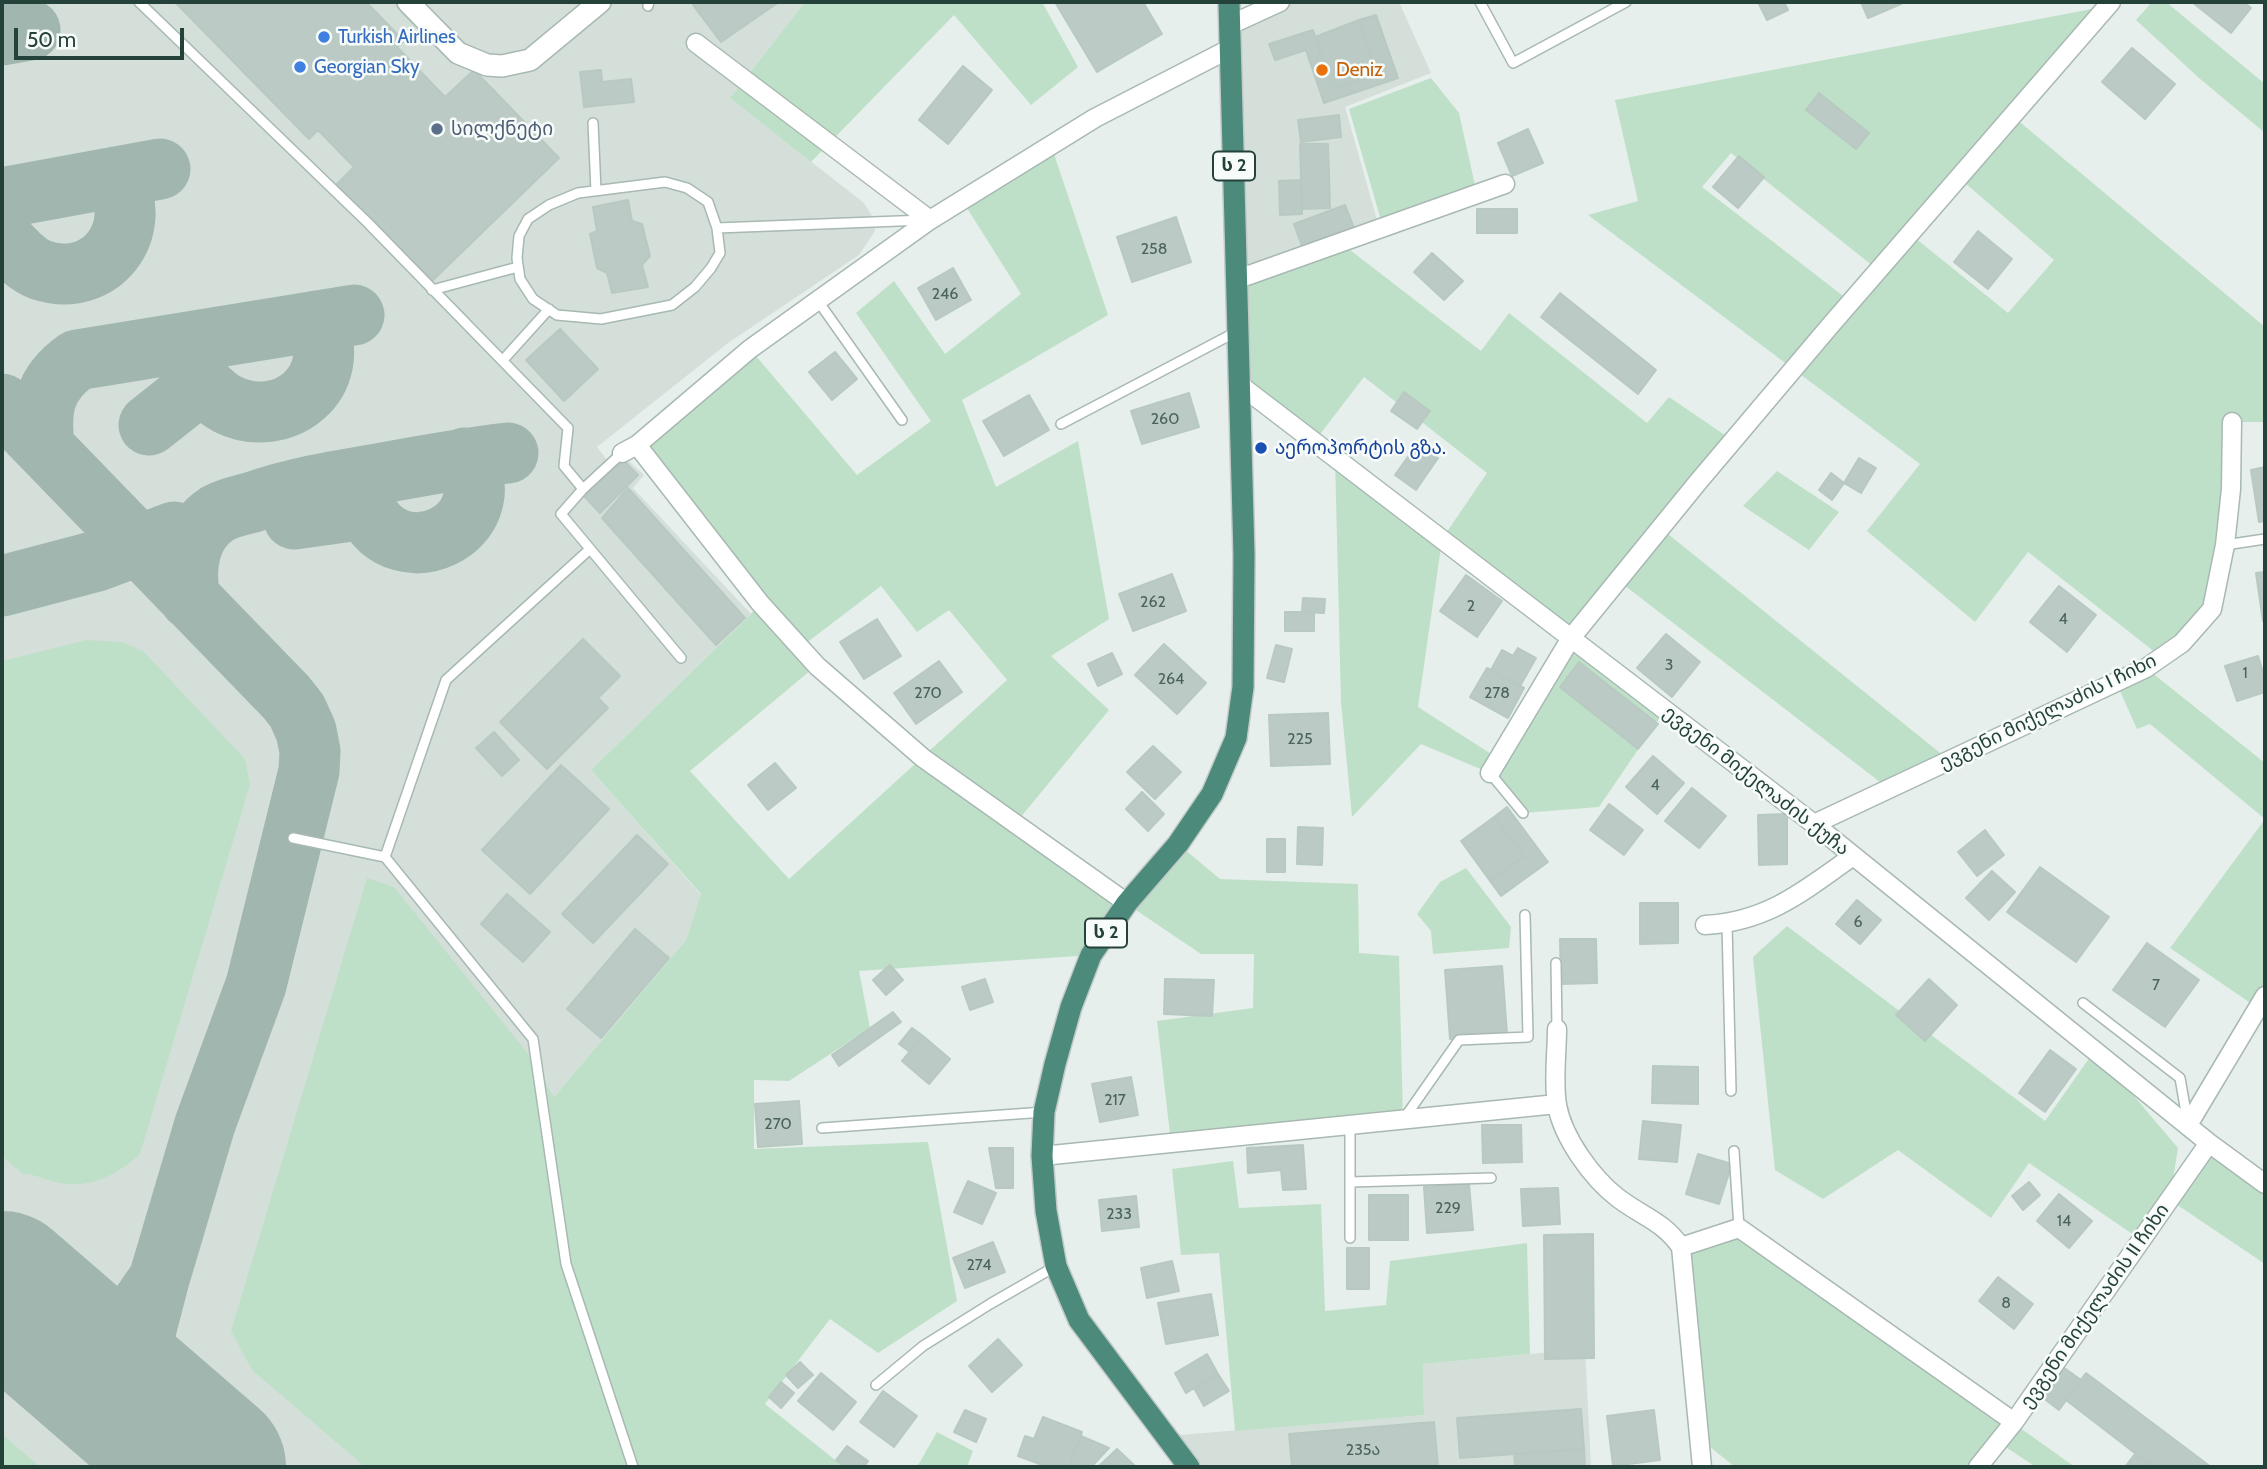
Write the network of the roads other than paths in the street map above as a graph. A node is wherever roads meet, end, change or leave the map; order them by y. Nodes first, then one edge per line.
1 (139, 2) edge
2 (408, 2) edge
3 (600, 2) edge
4 (1229, 2) edge
5 (1280, 2) edge
6 (1480, 2) edge
7 (1626, 2) edge
8 (2111, 2) edge
9 (1230, 25) junction
10 (696, 43) dead end
11 (1231, 48) junction
12 (593, 122) dead end
13 (1505, 184) dead end
14 (596, 191) junction
15 (930, 220) junction
16 (717, 228) junction
17 (518, 267) junction
18 (1238, 279) junction
19 (432, 290) junction
20 (818, 301) junction
21 (549, 309) junction
22 (1239, 330) junction
23 (503, 360) junction
24 (1240, 385) junction
25 (902, 420) dead end
26 (2232, 422) dead end
27 (1061, 424) dead end
28 (629, 449) junction
29 (583, 489) junction
30 (2265, 539) edge
31 (2225, 545) junction
32 (590, 549) junction
33 (1571, 638) junction
34 (681, 657) dead end
35 (1490, 773) joint
36 (1522, 813) dead end
37 (1814, 824) junction
38 (293, 838) dead end
39 (1853, 856) junction
40 (385, 857) junction
41 (1127, 903) junction
42 (1525, 915) dead end
43 (1727, 924) junction
44 (1705, 925) dead end
45 (1556, 963) dead end
46 (2265, 996) edge
47 (2083, 1003) dead end
48 (1557, 1029) joint
49 (1731, 1091) dead end
50 (1557, 1104) junction
51 (1044, 1112) junction
52 (1403, 1120) junction
53 (1350, 1125) junction
54 (2188, 1125) junction
55 (822, 1128) dead end
56 (2209, 1143) junction
57 (1734, 1151) dead end
58 (1042, 1156) junction
59 (1491, 1178) dead end
60 (1350, 1182) junction
61 (2265, 1184) edge
62 (1739, 1228) junction
63 (1350, 1238) dead end
64 (1681, 1247) junction
65 (1056, 1266) junction
66 (876, 1385) dead end
67 (2014, 1422) junction
68 (633, 1467) edge
69 (1189, 1467) edge
70 (1702, 1467) edge
71 (1978, 1467) edge

1 - 19 lane
2 - 3 street
4 - 9 highway, ს 2
5 - 9 street
6 - 7 lane
8 - 33 street
9 - 11 highway, ს 2
10 - 15 street
11 - 15 street
11 - 18 highway, ს 2
12 - 14 lane
13 - 18 street
14 - 16 lane
14 - 17 lane
15 - 16 lane
15 - 20 street
16 - 21 lane
17 - 19 lane
17 - 21 lane
18 - 22 highway, ს 2
19 - 23 lane
20 - 25 lane
20 - 28 street
21 - 23 lane
22 - 24 highway, ს 2
22 - 27 lane
23 - 29 lane
24 - 33 street, ევგენი მიქელაძის ქუჩა
24 - 41 highway, ს 2
26 - 31 street, ევგენი მიქელაძის I ჩიხი
28 - 29 lane
28 - 41 street
29 - 32 lane
30 - 31 lane
31 - 37 street, ევგენი მიქელაძის I ჩიხი
32 - 34 lane
32 - 40 lane
33 - 35 street
33 - 37 street, ევგენი მიქელაძის ქუჩა
35 - 36 lane
37 - 39 street, ევგენი მიქელაძის ქუჩა
38 - 40 lane
39 - 43 street
39 - 54 street, ევგენი მიქელაძის ქუჩა
40 - 68 lane
41 - 51 highway, ს 2
42 - 52 lane
43 - 44 street
43 - 49 lane
45 - 48 lane
46 - 54 street
47 - 54 lane
48 - 50 street
50 - 52 street
50 - 64 street
51 - 55 lane
51 - 58 highway, ს 2
52 - 53 street
53 - 58 street
53 - 60 lane
54 - 56 street, ევგენი მიქელაძის ქუჩა
56 - 61 street, ევგენი მიქელაძის ქუჩა
56 - 67 street, ევგენი მიქელაძის II ჩიხი
57 - 62 lane
58 - 65 highway, ს 2
59 - 60 lane
60 - 63 lane
62 - 64 street
62 - 67 street
64 - 70 street
65 - 66 lane
65 - 69 highway, ს 2
67 - 71 street, ევგენი მიქელაძის II ჩიხი

